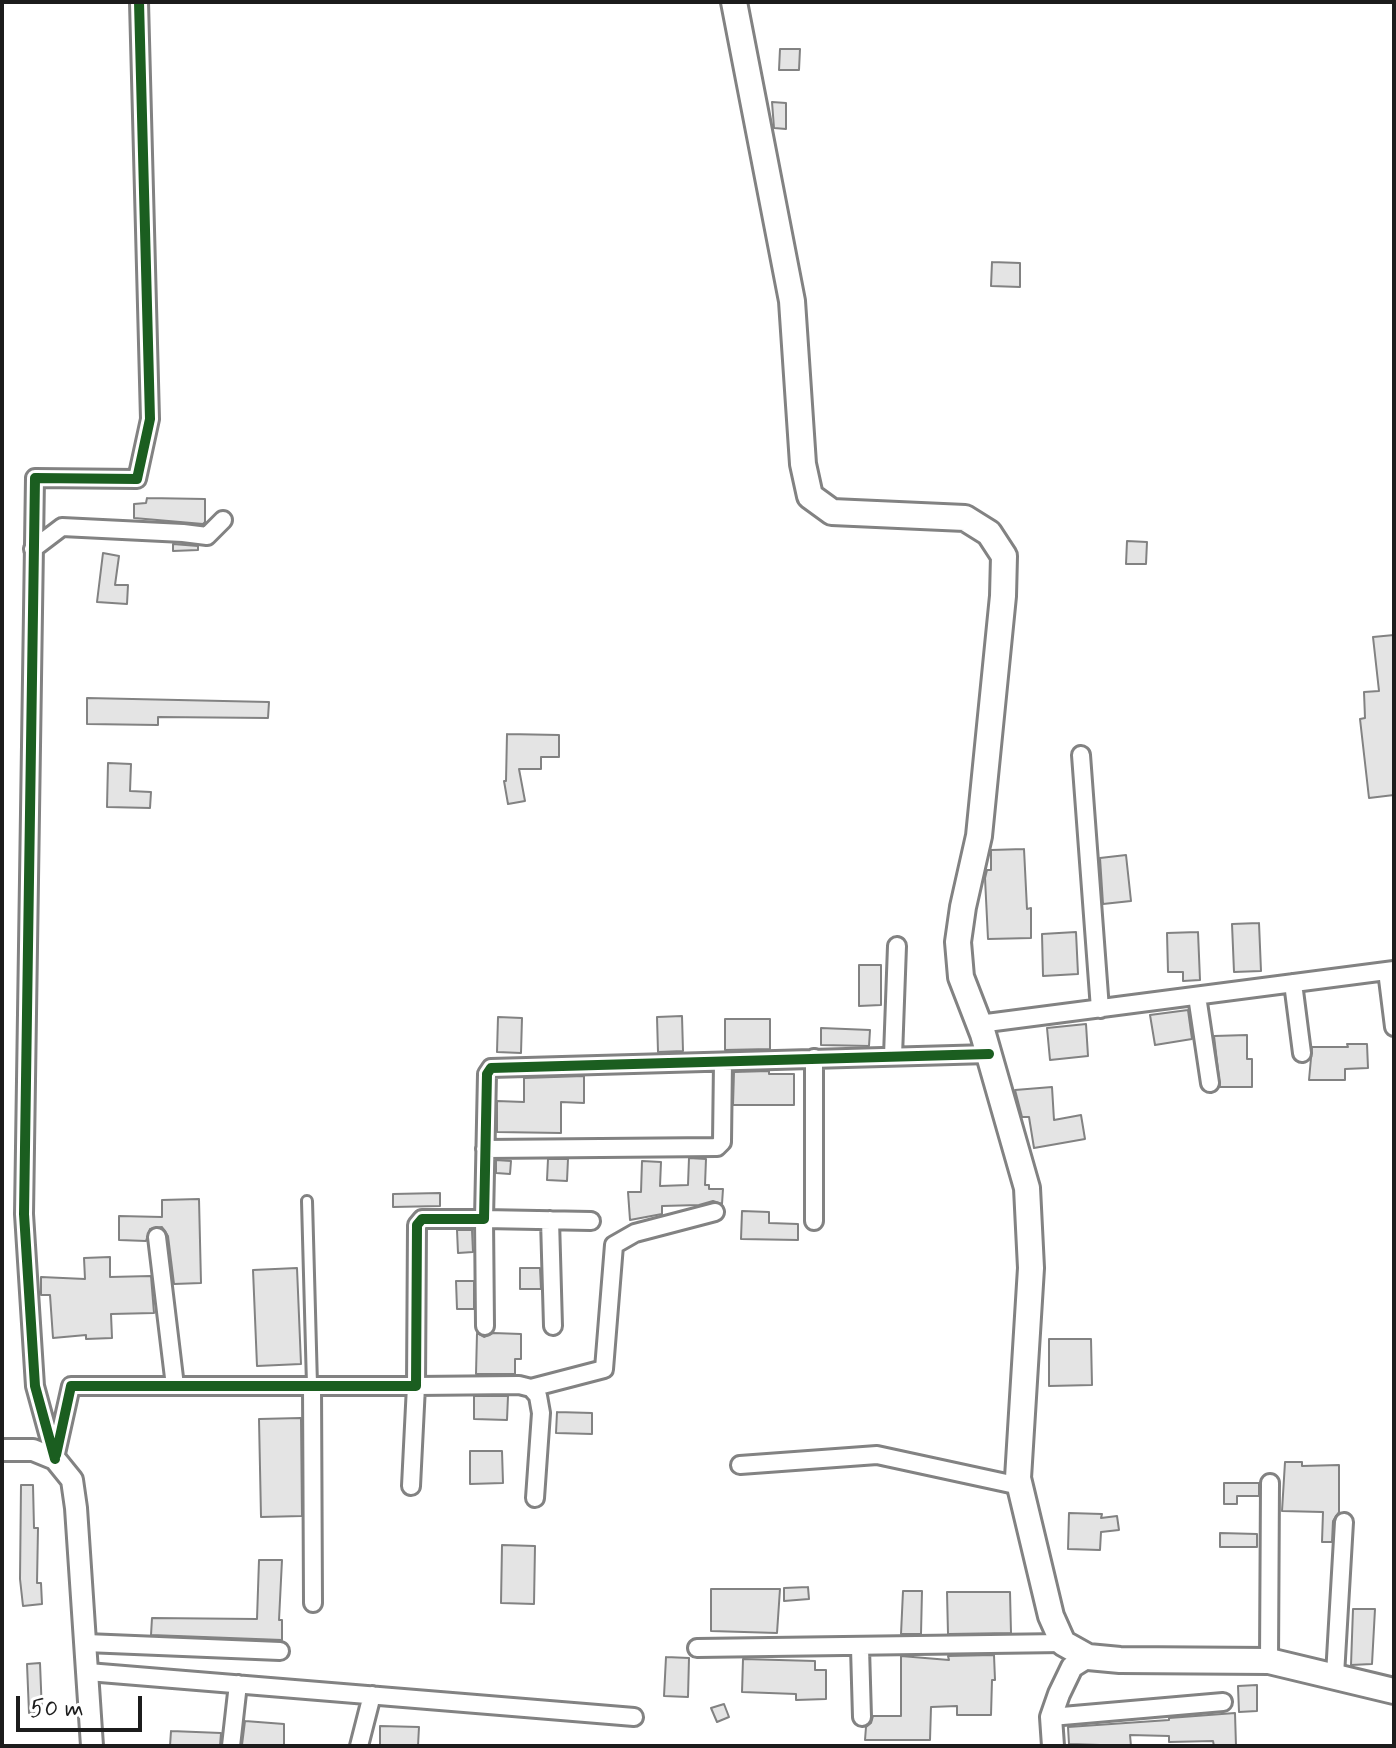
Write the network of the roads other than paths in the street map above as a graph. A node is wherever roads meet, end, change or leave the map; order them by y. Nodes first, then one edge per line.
1 (139, 2) edge
2 (734, 2) edge
3 (223, 520) dead end
4 (33, 549) junction
5 (1081, 755) dead end
6 (897, 946) dead end
7 (1390, 970) edge
8 (1293, 983) junction
9 (1197, 996) junction
10 (1100, 1009) junction
11 (979, 1024) junction
12 (1394, 1027) edge
13 (1302, 1053) dead end
14 (989, 1054) junction
15 (893, 1056) junction
16 (814, 1058) junction
17 (723, 1062) junction
18 (1210, 1083) dead end
19 (485, 1149) junction
20 (307, 1201) dead end
21 (715, 1212) dead end
22 (484, 1219) junction
23 (550, 1220) junction
24 (591, 1221) dead end
25 (814, 1221) dead end
26 (157, 1237) dead end
27 (485, 1326) dead end
28 (553, 1326) dead end
29 (312, 1385) junction
30 (175, 1386) junction
31 (416, 1386) junction
32 (531, 1388) junction
33 (2, 1450) edge
34 (55, 1459) junction
35 (740, 1465) dead end
36 (1270, 1483) dead end
37 (411, 1486) dead end
38 (1020, 1486) junction
39 (535, 1498) dead end
40 (1344, 1522) dead end
41 (313, 1603) dead end
42 (86, 1643) junction
43 (1063, 1643) junction
44 (697, 1648) dead end
45 (860, 1648) junction
46 (280, 1651) dead end
47 (1088, 1657) junction
48 (1269, 1661) junction
49 (88, 1672) junction
50 (1335, 1675) junction
51 (238, 1684) junction
52 (1394, 1691) edge
53 (372, 1695) junction
54 (1223, 1702) dead end
55 (634, 1717) dead end
56 (862, 1717) dead end
57 (1051, 1717) junction
58 (92, 1746) edge
59 (231, 1746) edge
60 (359, 1746) edge
61 (1053, 1746) edge

1 - 4 street
2 - 11 main road
3 - 4 street
4 - 34 street
5 - 10 street
6 - 15 street
7 - 8 street
7 - 12 street
8 - 9 street
8 - 13 street
9 - 10 street
9 - 18 street
10 - 11 street
11 - 14 main road
14 - 15 street
14 - 38 main road
15 - 16 street
16 - 17 street
16 - 25 street
17 - 19 street
17 - 19 street
19 - 22 street
20 - 29 lane
21 - 32 street
22 - 23 street
22 - 27 street
22 - 31 street
23 - 24 street
23 - 28 street
26 - 30 street
29 - 30 street
29 - 31 street
29 - 41 street
30 - 34 street
31 - 32 street
31 - 37 street
32 - 39 street
33 - 34 street
34 - 42 street
35 - 38 street
36 - 48 street
38 - 43 main road
40 - 50 street
42 - 46 street
42 - 49 street
43 - 45 street
43 - 47 main road
44 - 45 street
45 - 56 street
47 - 48 main road
47 - 57 street
48 - 50 main road
49 - 51 street
49 - 58 street
50 - 52 main road
51 - 53 street
51 - 59 street
53 - 55 street
53 - 60 street
54 - 57 street
57 - 61 street

